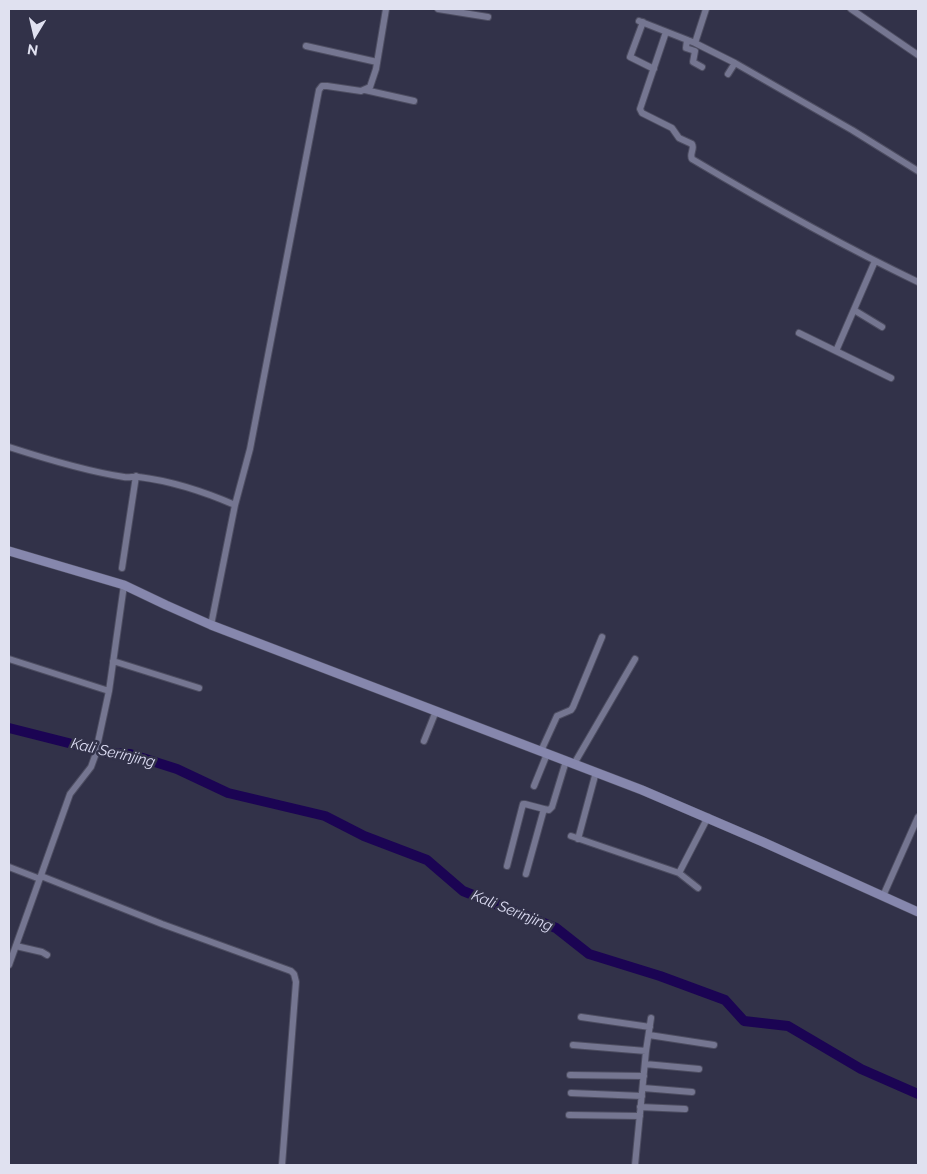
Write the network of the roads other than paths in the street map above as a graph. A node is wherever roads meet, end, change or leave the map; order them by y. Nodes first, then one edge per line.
1 (386, 9) edge
2 (438, 9) edge
3 (706, 9) edge
4 (851, 9) edge
5 (488, 18) dead end
6 (666, 32) junction
7 (687, 40) junction
8 (695, 44) junction
9 (306, 46) dead end
10 (918, 55) edge
11 (377, 62) junction
12 (735, 63) junction
13 (702, 67) dead end
14 (654, 69) junction
15 (728, 74) dead end
16 (365, 90) junction
17 (414, 101) dead end
18 (918, 171) edge
19 (875, 261) junction
20 (918, 282) edge
21 (854, 310) junction
22 (882, 327) dead end
23 (799, 333) dead end
24 (836, 351) junction
25 (891, 378) dead end
26 (9, 447) edge
27 (136, 476) junction
28 (235, 505) junction
29 (9, 551) edge
30 (122, 568) dead end
31 (124, 585) junction
32 (211, 625) junction
33 (602, 637) dead end
34 (9, 659) edge
35 (635, 659) dead end
36 (113, 661) junction
37 (199, 688) dead end
38 (109, 691) junction
39 (436, 711) junction
40 (424, 741) dead end
41 (544, 753) junction
42 (570, 762) junction
43 (596, 772) junction
44 (534, 786) dead end
45 (544, 809) junction
46 (708, 817) junction
47 (918, 817) edge
48 (507, 866) dead end
49 (9, 867) edge
50 (679, 873) junction
51 (526, 874) dead end
52 (40, 877) junction
53 (698, 888) dead end
54 (883, 896) junction
55 (918, 912) edge
56 (16, 946) junction
57 (47, 955) dead end
58 (9, 965) edge
59 (582, 1017) dead end
60 (652, 1018) dead end
61 (650, 1027) junction
62 (649, 1034) junction
63 (573, 1045) dead end
64 (714, 1045) dead end
65 (646, 1051) junction
66 (645, 1064) junction
67 (699, 1069) dead end
68 (570, 1075) dead end
69 (644, 1076) junction
70 (642, 1092) junction
71 (692, 1092) dead end
72 (571, 1093) dead end
73 (640, 1107) junction
74 (685, 1109) dead end
75 (569, 1115) dead end
76 (640, 1116) junction
77 (282, 1165) edge
78 (635, 1165) edge

1 - 11 street
2 - 5 street
3 - 8 street
4 - 10 street
6 - 7 street
6 - 14 street
6 - 14 street
7 - 8 street
7 - 13 street
8 - 12 street
9 - 11 street
11 - 16 street
12 - 15 street
12 - 18 street
14 - 19 street
16 - 17 street
16 - 28 street
19 - 20 street
19 - 21 street
21 - 22 street
21 - 24 street
23 - 24 street
24 - 25 street
26 - 27 street
27 - 28 street
27 - 30 street
28 - 32 street
29 - 31 street
31 - 32 street
31 - 36 street
32 - 39 street
33 - 41 street
34 - 38 street
35 - 42 street
36 - 37 street
36 - 38 street
38 - 52 street
39 - 40 street
39 - 41 street
41 - 42 street
41 - 44 street
42 - 43 street
42 - 45 street
43 - 46 street
43 - 50 street
45 - 48 street
45 - 51 street
46 - 50 street
46 - 54 street
47 - 54 street
49 - 52 street
50 - 53 street
52 - 56 street
52 - 77 street
54 - 55 street
56 - 57 street
56 - 58 street
59 - 61 street
60 - 61 street
61 - 62 street
62 - 64 street
62 - 65 street
63 - 65 street
65 - 66 street
66 - 67 street
66 - 69 street
68 - 69 street
69 - 70 street
70 - 71 street
70 - 72 street
70 - 73 street
73 - 74 street
73 - 76 street
75 - 76 street
76 - 78 street

